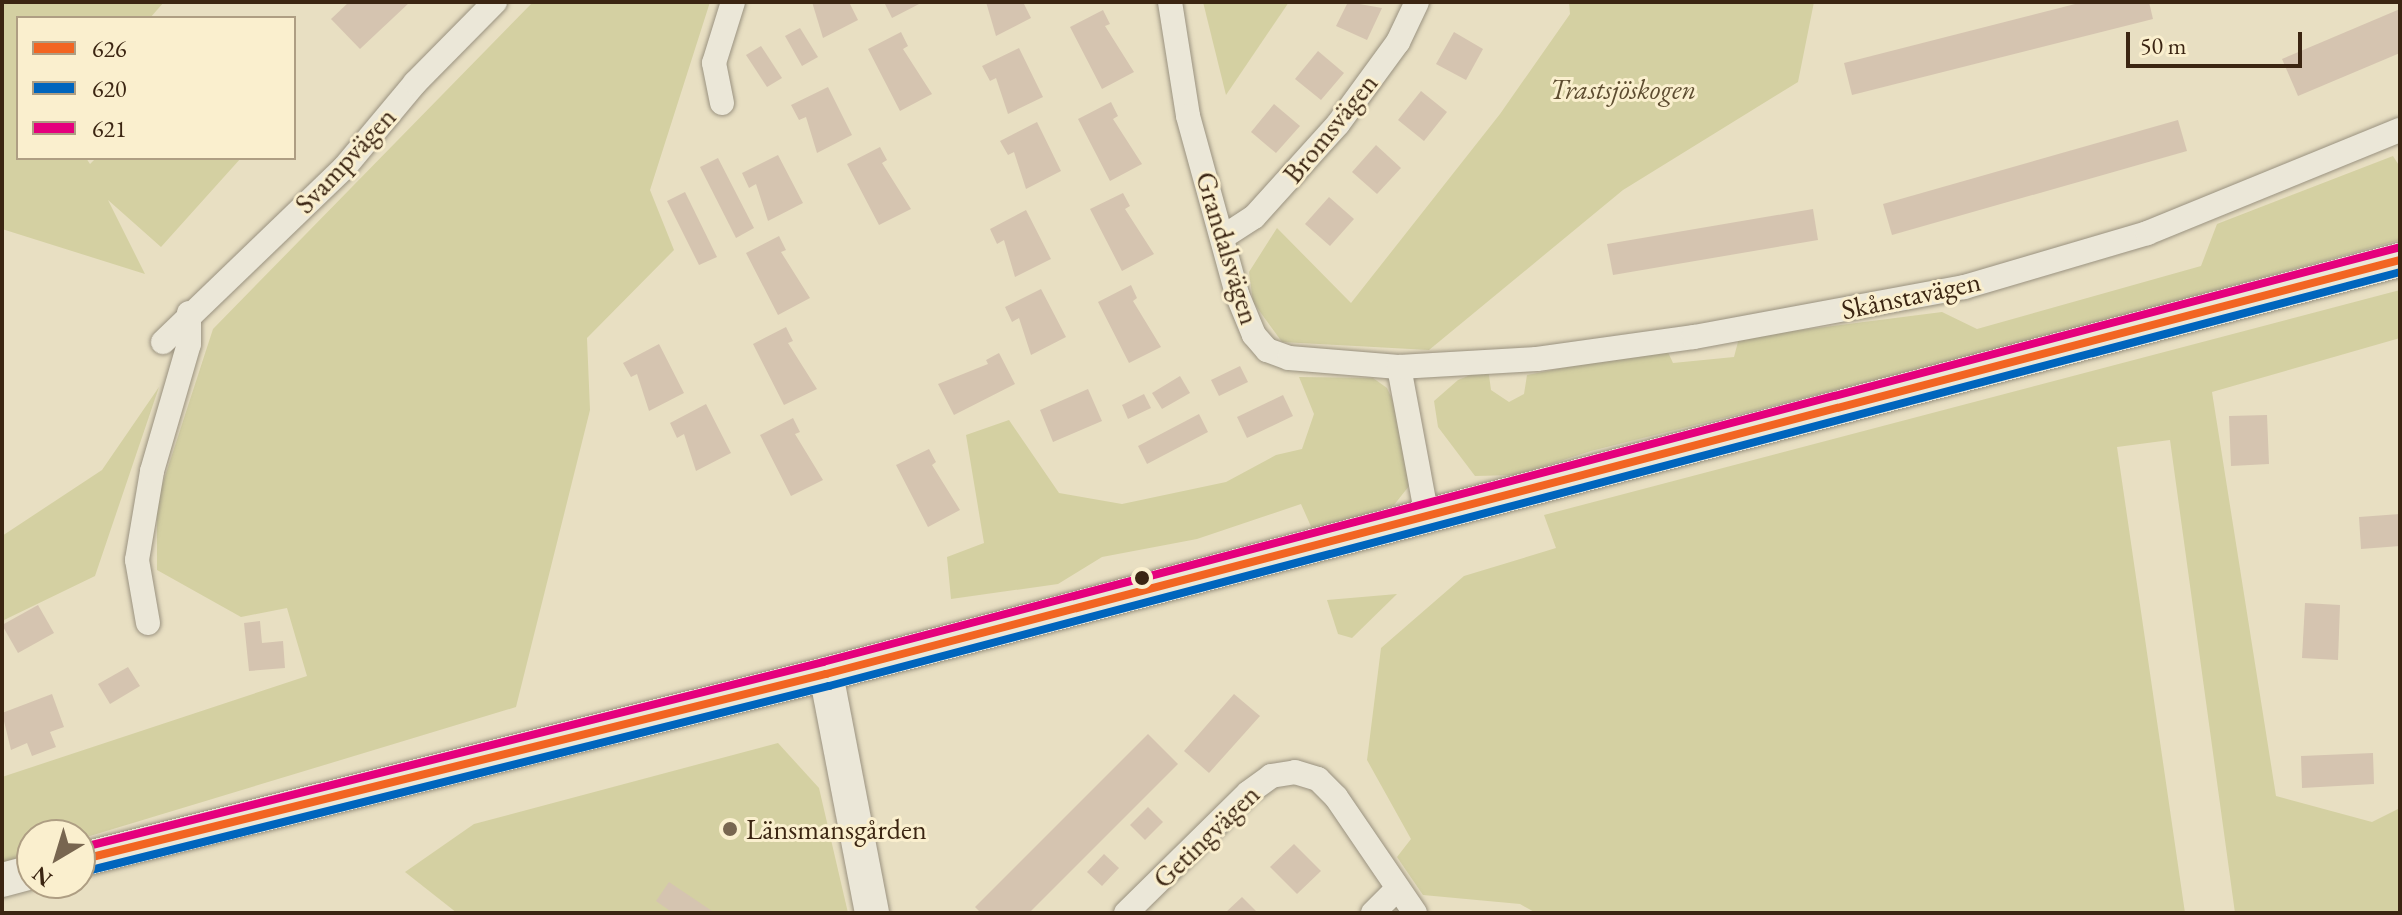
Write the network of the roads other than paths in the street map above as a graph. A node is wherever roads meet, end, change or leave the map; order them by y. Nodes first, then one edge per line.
1 (495, 2) edge
2 (733, 2) edge
3 (1170, 2) edge
4 (1417, 2) edge
5 (722, 103) dead end
6 (2400, 130) edge
7 (1223, 237) junction
8 (2400, 260) edge
9 (189, 313) junction
10 (163, 342) dead end
11 (1399, 367) junction
12 (1427, 517) junction
13 (148, 623) dead end
14 (826, 674) junction
15 (96, 856) edge
16 (1397, 889) junction
17 (872, 913) edge
18 (1126, 913) edge
19 (1373, 913) edge
20 (1415, 913) edge

1 - 9 street, Svampvägen
2 - 5 street
3 - 7 street, Grandalsvägen
4 - 7 street, Bromsvägen
6 - 11 street, Skånstavägen
7 - 11 street, Grandalsvägen
8 - 12 main road
9 - 10 street, Svampvägen
9 - 13 street
11 - 12 street
12 - 14 main road
14 - 15 main road
14 - 17 main road
16 - 18 street, Getingvägen
16 - 19 street
16 - 20 street, Getingvägen

